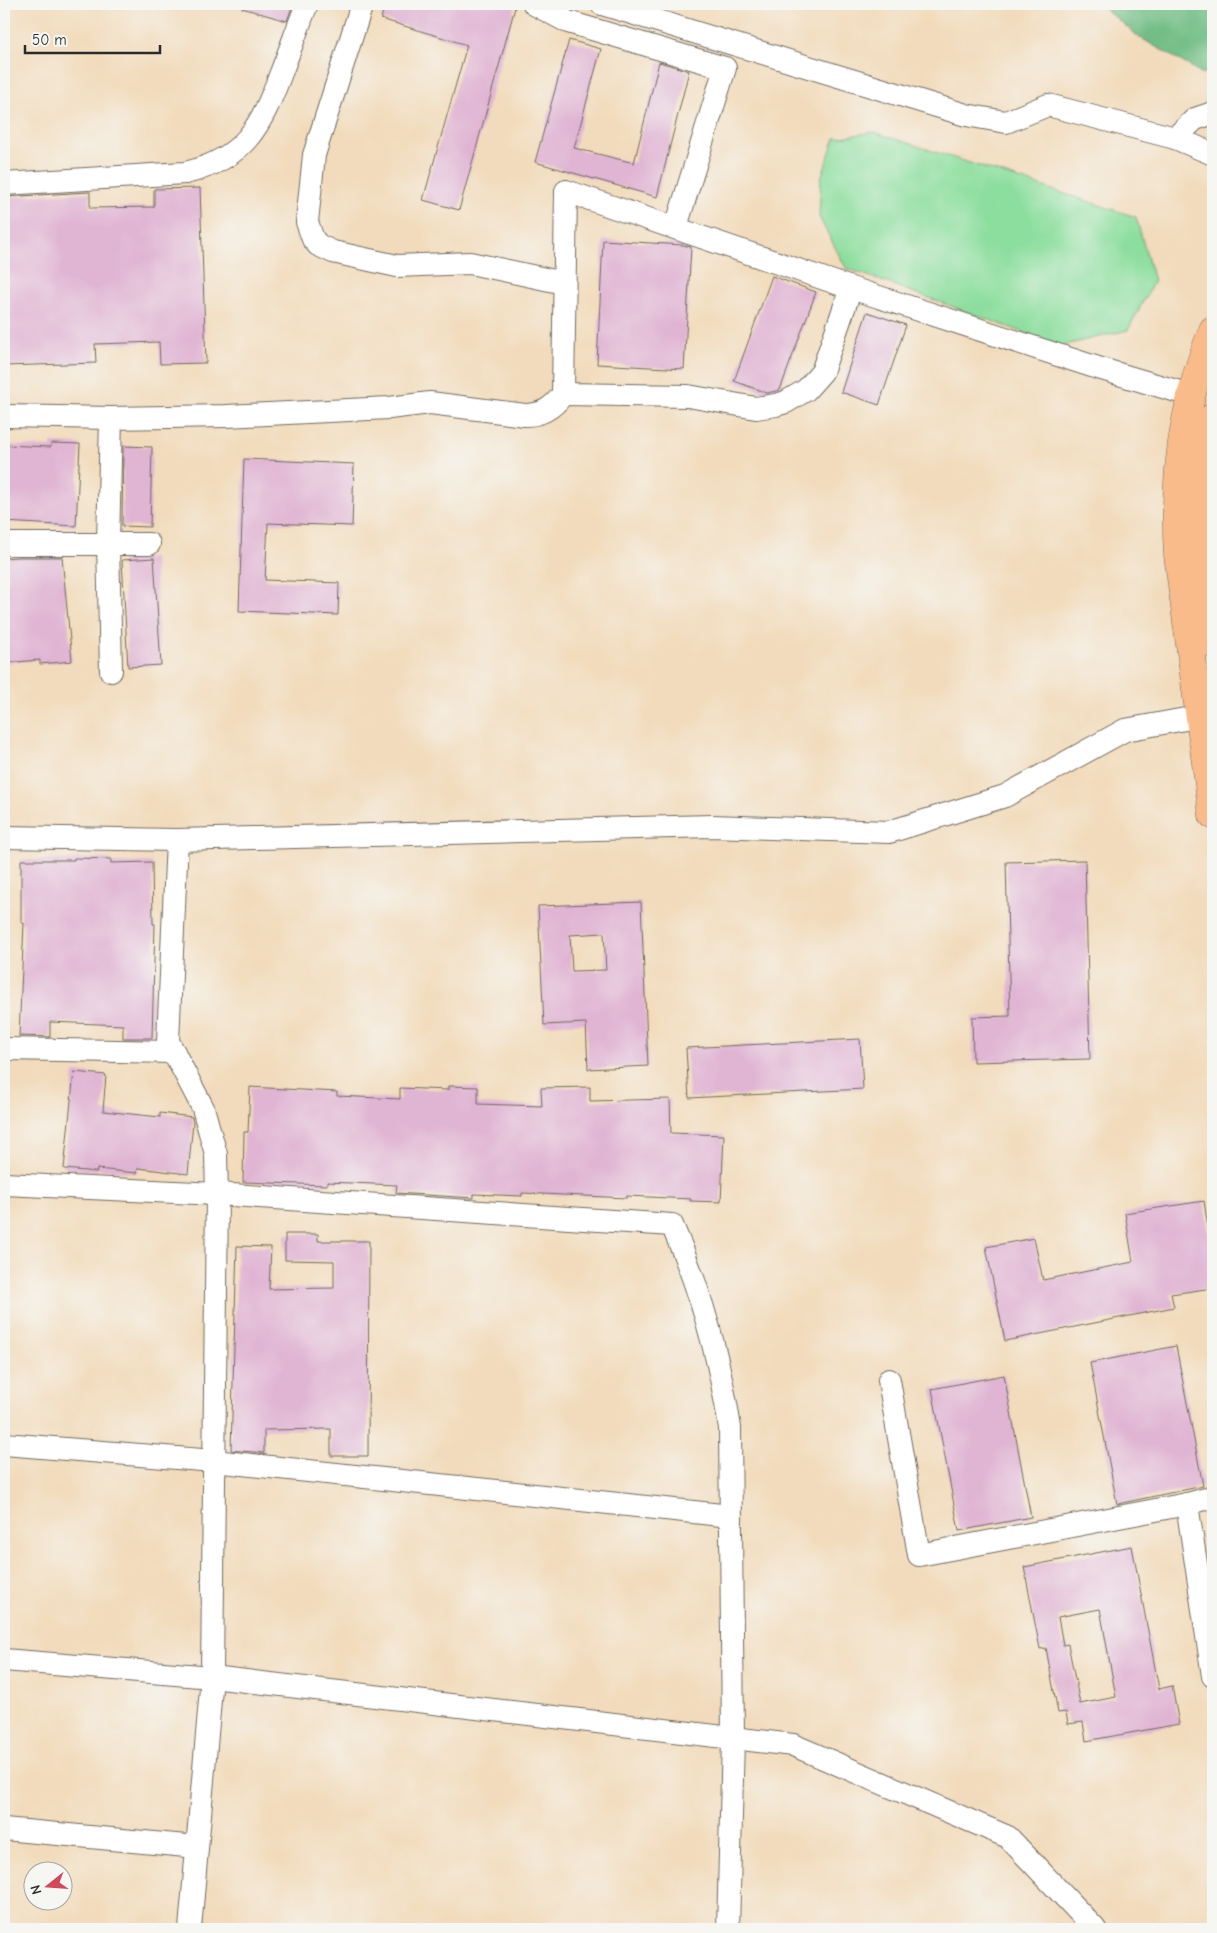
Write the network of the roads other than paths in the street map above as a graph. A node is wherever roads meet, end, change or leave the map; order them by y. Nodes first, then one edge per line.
1 (307, 4) edge
2 (362, 4) edge
3 (534, 4) edge
4 (602, 4) edge
5 (1213, 113) edge
6 (1174, 138) junction
7 (1213, 154) edge
8 (4, 184) edge
9 (676, 227) junction
10 (564, 283) junction
11 (851, 288) junction
12 (1213, 330) edge
13 (563, 394) junction
14 (1190, 395) junction
15 (4, 416) edge
16 (1213, 417) edge
17 (111, 418) junction
18 (4, 544) edge
19 (108, 544) junction
20 (149, 544) dead end
21 (1213, 644) edge
22 (111, 671) dead end
23 (1207, 715) edge
24 (1213, 815) edge
25 (4, 837) edge
26 (177, 840) junction
27 (4, 1049) edge
28 (174, 1052) junction
29 (4, 1184) edge
30 (217, 1194) junction
31 (889, 1380) dead end
32 (4, 1444) edge
33 (214, 1461) junction
34 (1213, 1497) edge
35 (1187, 1504) junction
36 (731, 1516) junction
37 (4, 1660) edge
38 (1213, 1676) edge
39 (212, 1677) junction
40 (733, 1739) junction
41 (4, 1830) edge
42 (197, 1847) junction
43 (190, 1929) edge
44 (728, 1929) edge
45 (1095, 1929) edge

1 - 8 street
2 - 10 street
3 - 9 street
4 - 6 street
5 - 6 street
6 - 7 street
9 - 10 street
9 - 11 street
10 - 13 street
11 - 13 street
11 - 14 street
12 - 14 main road
13 - 17 street
14 - 23 main road
15 - 17 street
16 - 21 main road
17 - 19 street
18 - 19 street
19 - 20 street
19 - 22 street
23 - 24 main road
23 - 26 street
25 - 26 street
26 - 28 street
27 - 28 street
28 - 30 street
29 - 30 street
30 - 33 street
30 - 36 street
31 - 35 street
32 - 33 street
33 - 36 street
33 - 39 street
34 - 35 street
35 - 38 street
36 - 40 street
37 - 39 street
39 - 40 street
39 - 42 street
40 - 44 street
40 - 45 street
41 - 42 street
42 - 43 street

